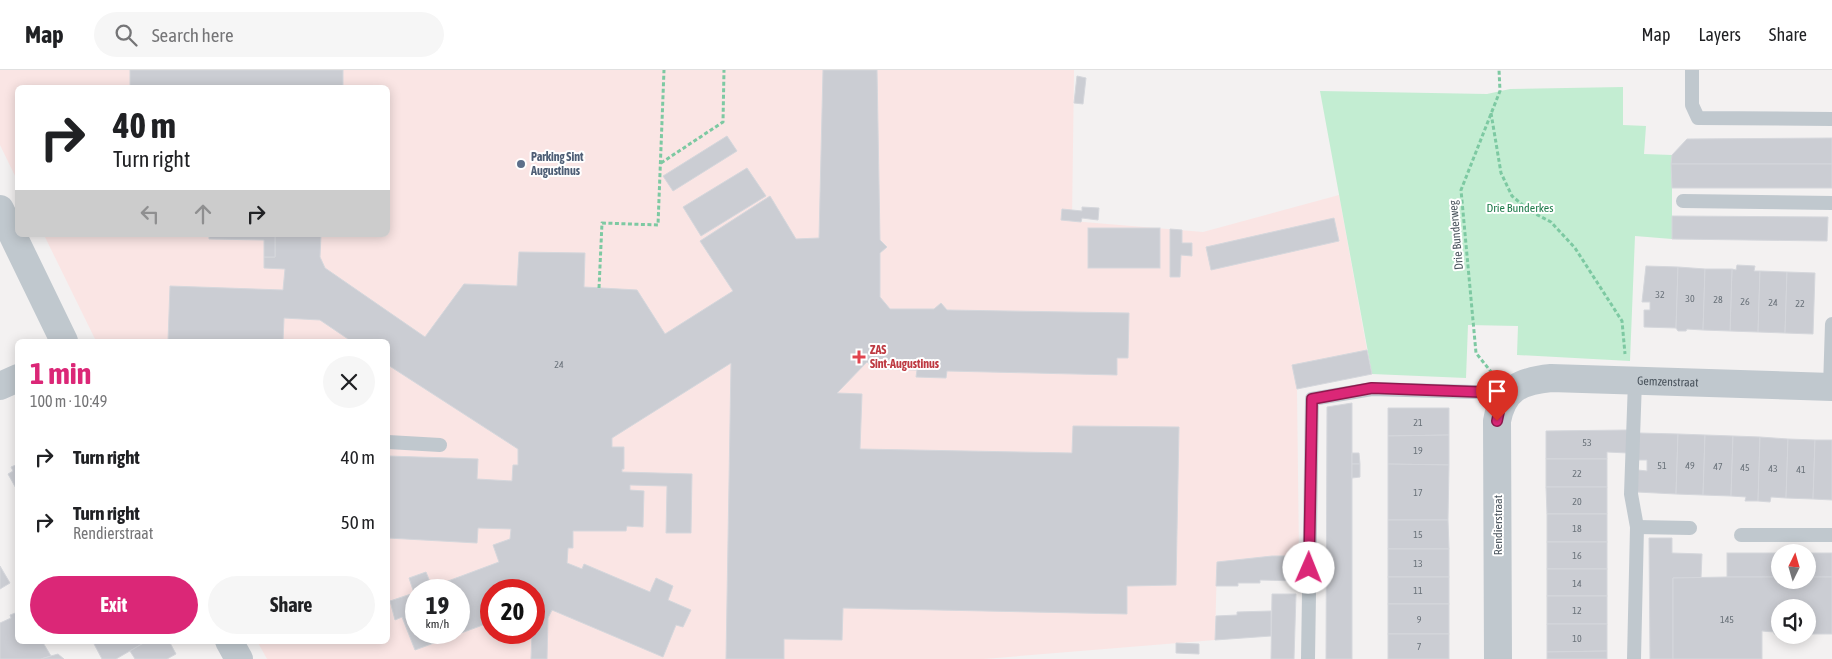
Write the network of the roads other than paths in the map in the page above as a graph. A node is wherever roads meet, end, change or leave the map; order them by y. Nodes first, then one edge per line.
1 (1692, 70) edge
2 (1832, 119) edge
3 (1683, 201) dead end
4 (1832, 203) edge
5 (0, 210) edge
6 (1832, 324) edge
7 (63, 339) edge
8 (15, 379) edge
9 (1630, 381) junction
10 (0, 386) edge
11 (1831, 387) edge
12 (1508, 393) junction
13 (390, 442) edge
14 (440, 445) dead end
15 (1637, 527) junction
16 (1690, 528) dead end
17 (1741, 535) dead end
18 (1832, 535) edge
19 (231, 644) edge
20 (239, 659) edge
21 (1308, 659) edge
22 (1498, 659) edge
23 (1634, 659) edge

1 - 2 lane
3 - 4 lane
5 - 7 street
6 - 11 lane
8 - 10 street
9 - 11 street, Gemzenstraat
9 - 12 street, Gemzenstraat
9 - 15 lane
12 - 21 lane
12 - 22 street, Rendierstraat
13 - 14 lane
15 - 16 lane
15 - 23 lane
17 - 18 lane
19 - 20 street

